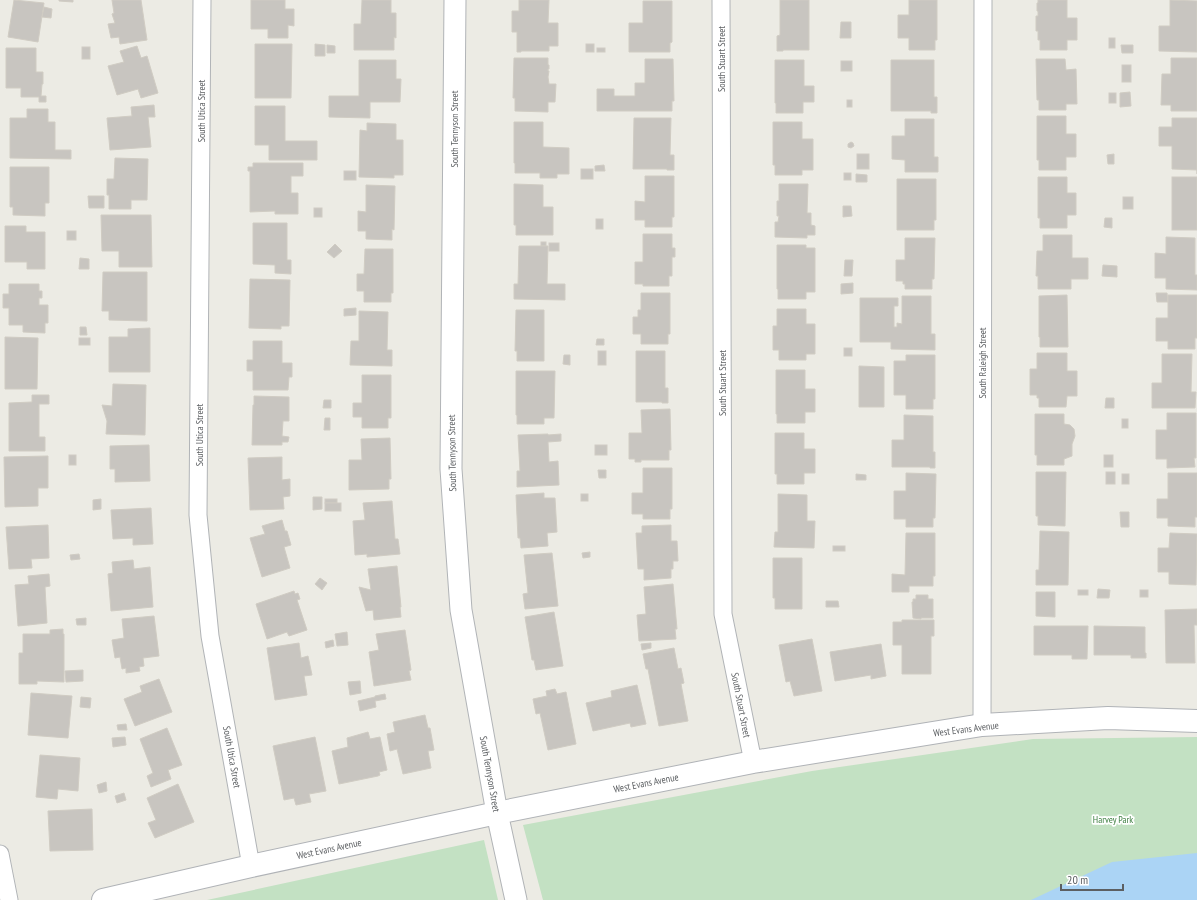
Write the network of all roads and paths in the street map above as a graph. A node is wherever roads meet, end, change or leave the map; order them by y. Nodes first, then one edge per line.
1 (202, 0) edge
2 (455, 0) edge
3 (721, 0) edge
4 (983, 0) edge
5 (1197, 722) edge
6 (982, 725) junction
7 (752, 762) junction
8 (497, 813) junction
9 (0, 854) edge
10 (252, 866) junction
11 (9, 900) edge
12 (103, 900) edge
13 (516, 900) edge

1 - 10 street, South Utica Street
2 - 8 street, South Tennyson Street
3 - 7 street, South Stuart Street
4 - 6 street, South Raleigh Street
5 - 6 main road, West Evans Avenue
6 - 7 main road, West Evans Avenue
7 - 8 main road, West Evans Avenue
8 - 10 main road, West Evans Avenue
8 - 13 street, South Tennyson Street
9 - 11 street
10 - 12 main road, West Evans Avenue

